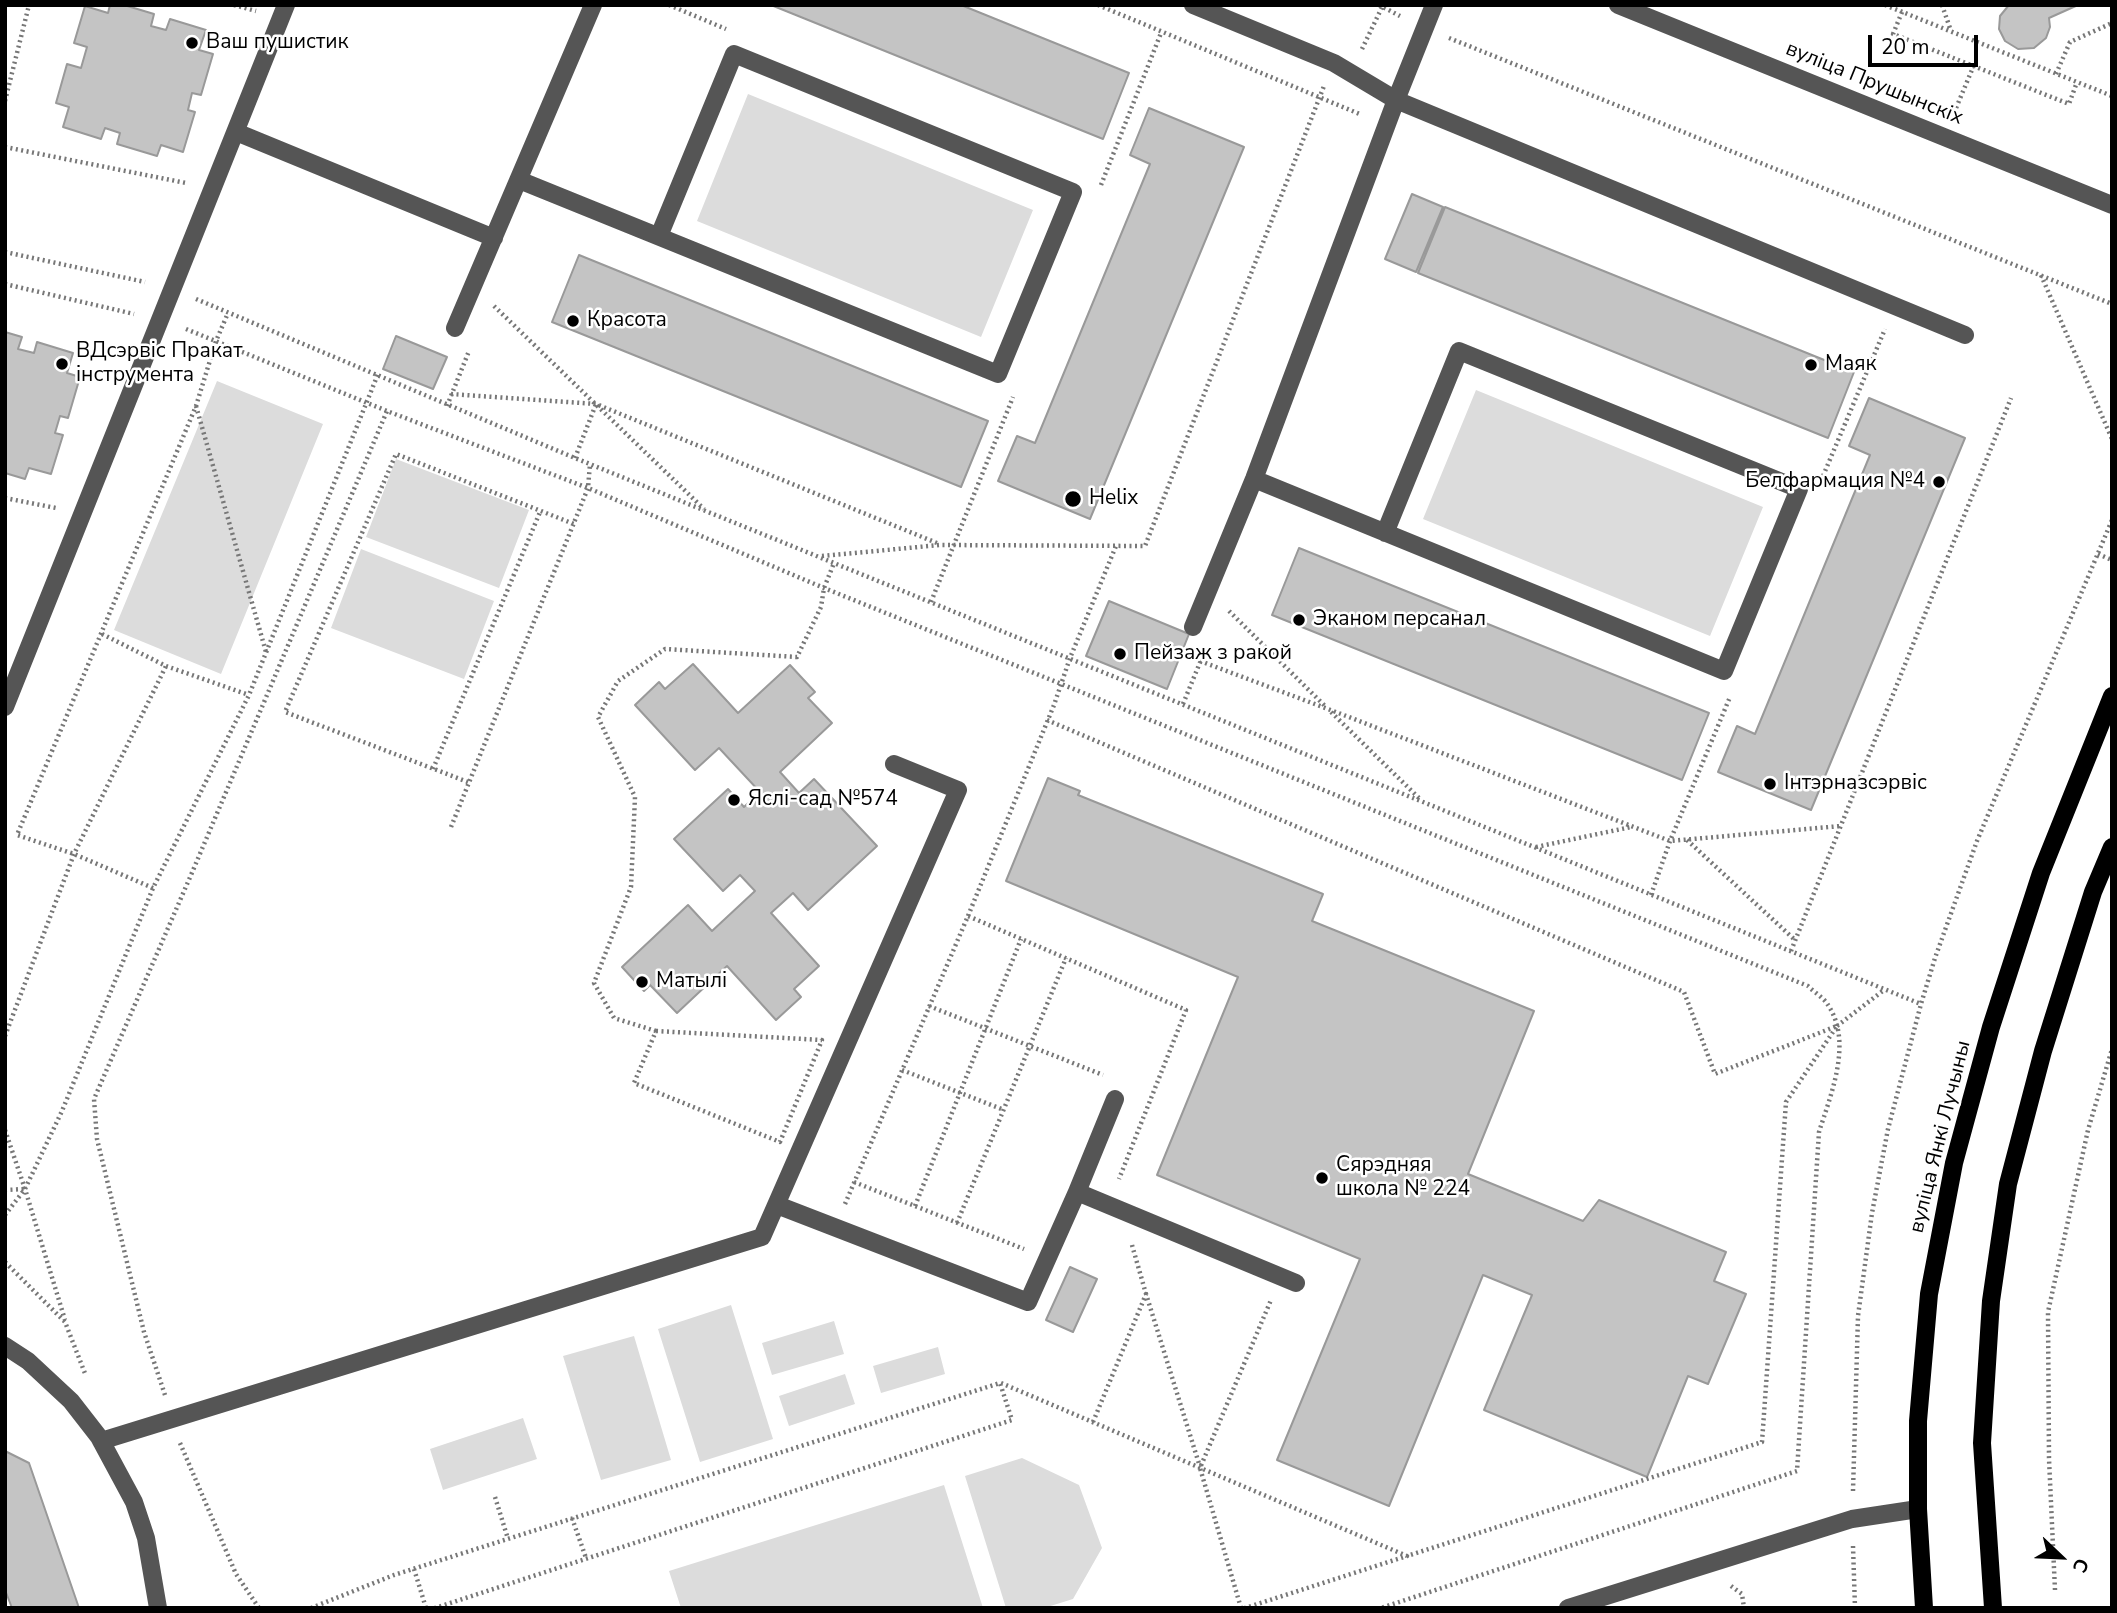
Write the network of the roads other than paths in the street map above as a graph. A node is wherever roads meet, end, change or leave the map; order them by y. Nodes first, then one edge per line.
1 (286, 5) edge
2 (593, 5) edge
3 (1194, 5) edge
4 (1434, 5) edge
5 (1618, 5) edge
6 (1396, 100) junction
7 (236, 132) junction
8 (519, 180) junction
9 (2112, 205) edge
10 (659, 236) junction
11 (494, 238) junction
12 (455, 328) dead end
13 (1965, 335) dead end
14 (1254, 479) junction
15 (1385, 533) junction
16 (1193, 627) dead end
17 (2112, 696) edge
18 (5, 707) edge
19 (894, 764) dead end
20 (2112, 847) edge
21 (1115, 1099) dead end
22 (1077, 1192) junction
23 (777, 1205) junction
24 (1288, 1280) road end
25 (5, 1346) edge
26 (101, 1441) junction
27 (1918, 1509) junction
28 (158, 1608) edge
29 (1568, 1608) edge
30 (1924, 1608) edge
31 (1993, 1608) edge

1 - 7 street
2 - 8 street
3 - 6 street
4 - 6 street
5 - 9 street, вуліца Прушынскіх
6 - 13 street
6 - 14 street
7 - 11 street
7 - 18 street
8 - 10 street
8 - 11 street
10 - 10 street
11 - 12 street
14 - 15 street
14 - 16 street
15 - 15 street
17 - 27 main road, вуліца Янкі Лучыны
19 - 23 street
20 - 31 main road
21 - 22 street
22 - 23 street
22 - 24 street
23 - 26 street
25 - 26 street
26 - 28 street
27 - 29 street
27 - 30 main road, вуліца Янкі Лучыны

